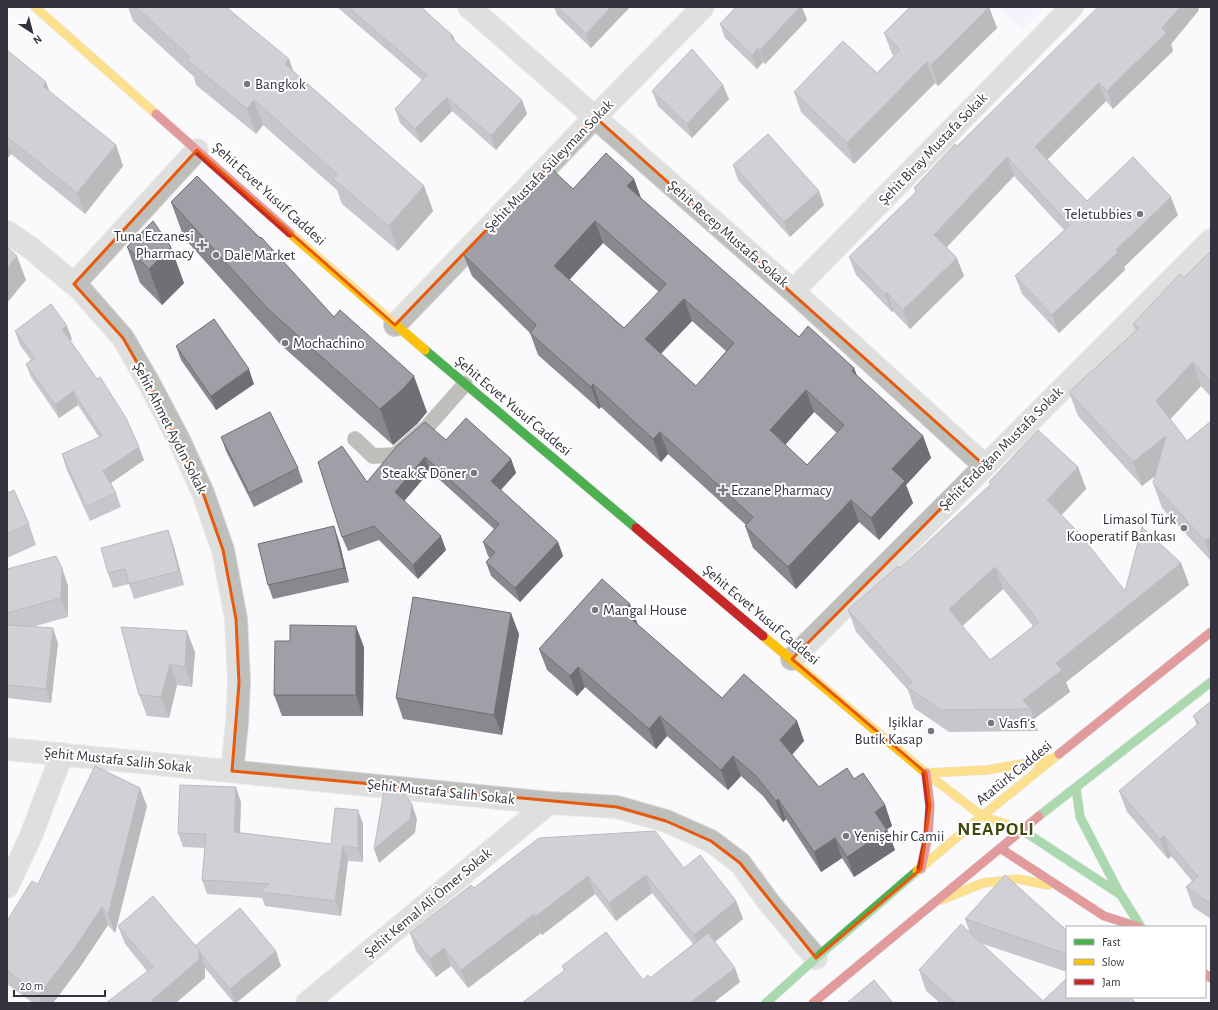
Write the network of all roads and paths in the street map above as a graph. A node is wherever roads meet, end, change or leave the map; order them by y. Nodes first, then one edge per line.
1 (35, 7) edge
2 (469, 7) edge
3 (703, 7) edge
4 (1072, 7) edge
5 (595, 117) junction
6 (197, 150) junction
7 (7, 232) edge
8 (1211, 240) edge
9 (74, 284) junction
10 (793, 291) junction
11 (395, 325) junction
12 (465, 384) junction
13 (355, 440) dead end
14 (984, 465) junction
15 (1211, 632) edge
16 (792, 659) junction
17 (1211, 682) edge
18 (7, 749) edge
19 (62, 754) junction
20 (1052, 759) junction
21 (232, 771) junction
22 (926, 773) junction
23 (1076, 788) junction
24 (549, 803) junction
25 (982, 816) junction
26 (989, 829) dead end
27 (1022, 830) junction
28 (998, 845) junction
29 (921, 870) junction
30 (7, 887) edge
31 (1059, 887) junction
32 (1121, 895) junction
33 (933, 903) junction
34 (1137, 926) edge
35 (1139, 926) edge
36 (816, 958) junction
37 (307, 1003) edge
38 (766, 1003) edge
39 (813, 1003) edge

1 - 6 main road, Şehit Ecvet Yusuf Caddesi
2 - 5 street, Şehit Recep Mustafa Sokak
3 - 5 street, Şehit Mustafa Süleyman Sokak
4 - 10 street, Şehit Biray Mustafa Sokak
5 - 10 street, Şehit Recep Mustafa Sokak
5 - 11 street, Şehit Mustafa Süleyman Sokak
6 - 9 street
6 - 11 main road, Şehit Ecvet Yusuf Caddesi
7 - 9 street, Şehit Ahmet Aydın Sokak
8 - 14 street, Şehit Erdoğan Mustafa Sokak
9 - 21 street, Şehit Ahmet Aydın Sokak
10 - 14 street, Şehit Recep Mustafa Sokak
11 - 12 main road, Şehit Ecvet Yusuf Caddesi
12 - 13 lane
12 - 16 main road, Şehit Ecvet Yusuf Caddesi
14 - 16 street, Şehit Erdoğan Mustafa Sokak
15 - 20 main road, Atatürk Caddesi
16 - 22 main road, Şehit Ecvet Yusuf Caddesi
17 - 23 main road
18 - 19 street, Şehit Mustafa Salih Sokak
19 - 21 street, Şehit Mustafa Salih Sokak
19 - 30 street
20 - 22 main road
20 - 25 main road, Atatürk Caddesi
21 - 24 street, Şehit Mustafa Salih Sokak
22 - 25 main road, Şehit Ecvet Yusuf Caddesi
22 - 29 main road
23 - 27 main road
23 - 32 main road
24 - 36 street, Şehit Mustafa Salih Sokak
24 - 37 street, Şehit Kemal Ali Ömer Sokak
25 - 26 main road, Şehit Ecvet Yusuf Caddesi
25 - 27 main road, Şehit Ecvet Yusuf Caddesi
25 - 29 main road, Atatürk Caddesi
27 - 28 main road
27 - 32 main road, Şehit Ecvet Yusuf Caddesi
28 - 31 main road
28 - 33 main road
29 - 36 main road, Atatürk Caddesi
31 - 33 main road
31 - 34 main road
32 - 35 main road
33 - 39 main road
36 - 38 main road, Atatürk Caddesi

